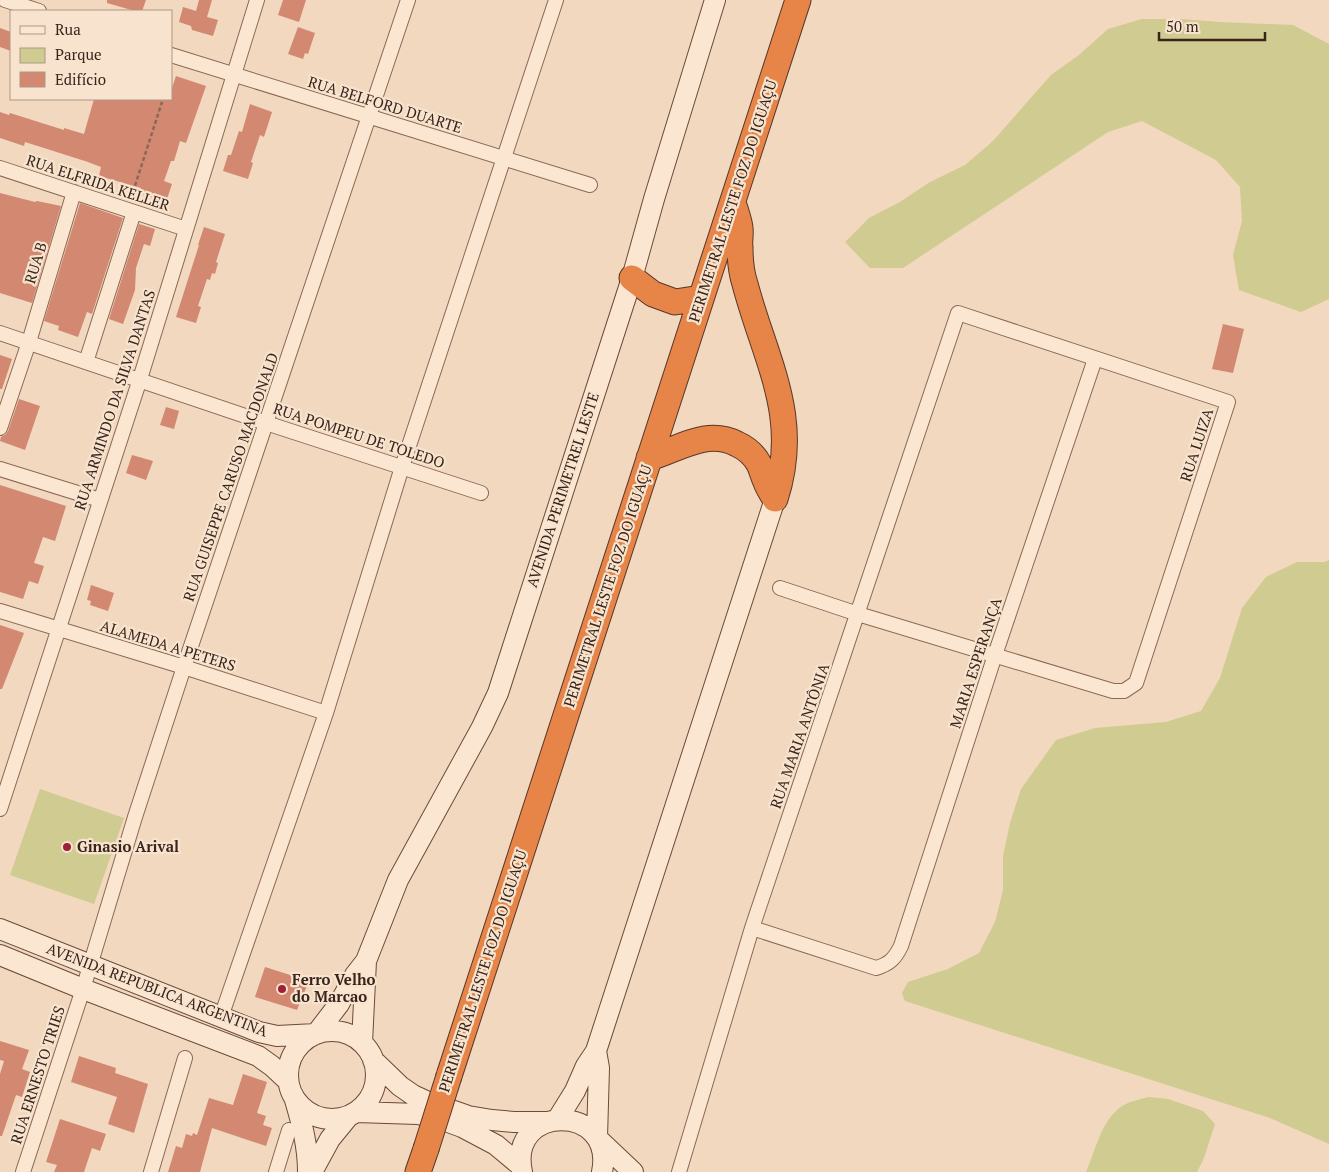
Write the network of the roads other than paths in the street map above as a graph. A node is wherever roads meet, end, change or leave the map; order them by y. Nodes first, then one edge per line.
1 (5, 0) edge
2 (257, 0) edge
3 (408, 0) edge
4 (556, 0) edge
5 (715, 0) edge
6 (798, 0) edge
7 (36, 10) edge
8 (172, 55) edge
9 (234, 75) junction
10 (369, 117) junction
11 (504, 158) junction
12 (0, 168) edge
13 (590, 185) dead end
14 (74, 192) junction
15 (732, 201) junction
16 (131, 211) junction
17 (186, 229) junction
18 (632, 278) junction
19 (701, 298) junction
20 (958, 314) joint
21 (0, 333) edge
22 (29, 342) junction
23 (1095, 359) junction
24 (86, 362) junction
25 (140, 379) junction
26 (266, 423) junction
27 (0, 428) edge
28 (649, 458) junction
29 (402, 467) junction
30 (0, 469) edge
31 (481, 494) dead end
32 (775, 499) junction
33 (100, 500) junction
34 (780, 588) dead end
35 (0, 611) edge
36 (858, 614) junction
37 (59, 630) junction
38 (995, 656) junction
39 (184, 667) junction
40 (326, 713) junction
41 (0, 809) edge
42 (752, 928) junction
43 (0, 929) edge
44 (0, 955) edge
45 (366, 961) junction
46 (90, 965) junction
47 (83, 989) junction
48 (222, 1017) junction
49 (316, 1034) junction
50 (368, 1051) junction
51 (596, 1051) junction
52 (185, 1058) dead end
53 (288, 1081) junction
54 (295, 1100) junction
55 (352, 1114) junction
56 (552, 1121) junction
57 (289, 1130) dead end
58 (597, 1138) junction
59 (422, 1161) edge
60 (522, 1169) edge
61 (23, 1172) edge
62 (150, 1172) edge
63 (276, 1172) edge
64 (308, 1172) edge
65 (312, 1172) edge
66 (602, 1172) edge
67 (633, 1172) edge
68 (679, 1172) edge

1 - 7 street
2 - 9 street, RUA ARMINDO DA SILVA DANTAS
3 - 10 street, RUA GUISEPPE CARUSO MACDONALD
4 - 11 street
5 - 18 street, AVENIDA PERIMETREL LESTE
6 - 15 highway, PERIMETRAL LESTE FOZ DO IGUAÇU
8 - 9 street, RUA BELFORD DUARTE
9 - 10 street, RUA BELFORD DUARTE
9 - 17 street, RUA ARMINDO DA SILVA DANTAS
10 - 11 street, RUA BELFORD DUARTE
10 - 26 street, RUA GUISEPPE CARUSO MACDONALD
11 - 13 street, RUA BELFORD DUARTE
11 - 29 street
12 - 14 street, RUA ELFRIDA KELLER
14 - 16 street, RUA ELFRIDA KELLER
14 - 22 street, RUA B
15 - 19 highway, PERIMETRAL LESTE FOZ DO IGUAÇU
15 - 32 highway
16 - 17 street, RUA ELFRIDA KELLER
16 - 24 street
17 - 25 street, RUA ARMINDO DA SILVA DANTAS
18 - 19 highway
18 - 45 street, AVENIDA PERIMETREL LESTE
19 - 28 highway, PERIMETRAL LESTE FOZ DO IGUAÇU
20 - 23 street, RUA LUIZA
20 - 36 street, RUA MARIA ANTÔNIA
21 - 22 street, RUA POMPEU DE TOLEDO
22 - 24 street, RUA POMPEU DE TOLEDO
22 - 27 street, RUA B
23 - 38 street, MARIA ESPERANÇA
23 - 38 street, RUA LUIZA
24 - 25 street, RUA POMPEU DE TOLEDO
25 - 26 street, RUA POMPEU DE TOLEDO
25 - 33 street, RUA ARMINDO DA SILVA DANTAS
26 - 29 street, RUA POMPEU DE TOLEDO
26 - 39 street, RUA GUISEPPE CARUSO MACDONALD
28 - 32 highway
28 - 59 highway, PERIMETRAL LESTE FOZ DO IGUAÇU, bridge
29 - 31 street, RUA POMPEU DE TOLEDO
29 - 40 street
30 - 33 street
32 - 51 street
33 - 37 street, RUA ARMINDO DA SILVA DANTAS
34 - 36 street
35 - 37 street, ALAMEDA A PETERS
36 - 38 street
36 - 42 street, RUA MARIA ANTÔNIA
37 - 39 street, ALAMEDA A PETERS
37 - 41 street, RUA ARMINDO DA SILVA DANTAS
38 - 42 street, MARIA ESPERANÇA
39 - 40 street, ALAMEDA A PETERS
39 - 46 street, RUA GUISEPPE CARUSO MACDONALD
40 - 48 street
42 - 68 street, RUA MARIA ANTÔNIA
43 - 46 street, AVENIDA REPUBLICA ARGENTINA
44 - 47 street, AVENIDA REPUBLICA ARGENTINA
45 - 49 street, AVENIDA PERIMETREL LESTE
45 - 50 street, AVENIDA PERIMETREL LESTE
46 - 47 street, RUA ERNESTO TRIES
46 - 48 street, AVENIDA REPUBLICA ARGENTINA
47 - 53 street, AVENIDA REPUBLICA ARGENTINA
47 - 61 street, RUA ERNESTO TRIES
48 - 49 street, AVENIDA REPUBLICA ARGENTINA
49 - 50 street
49 - 53 street
50 - 55 street
50 - 56 street
51 - 56 street
51 - 58 street
52 - 62 street
53 - 54 street
54 - 55 street
54 - 64 street
55 - 60 street
55 - 65 street
56 - 58 street
56 - 60 street
57 - 63 street
58 - 66 street
58 - 67 street

